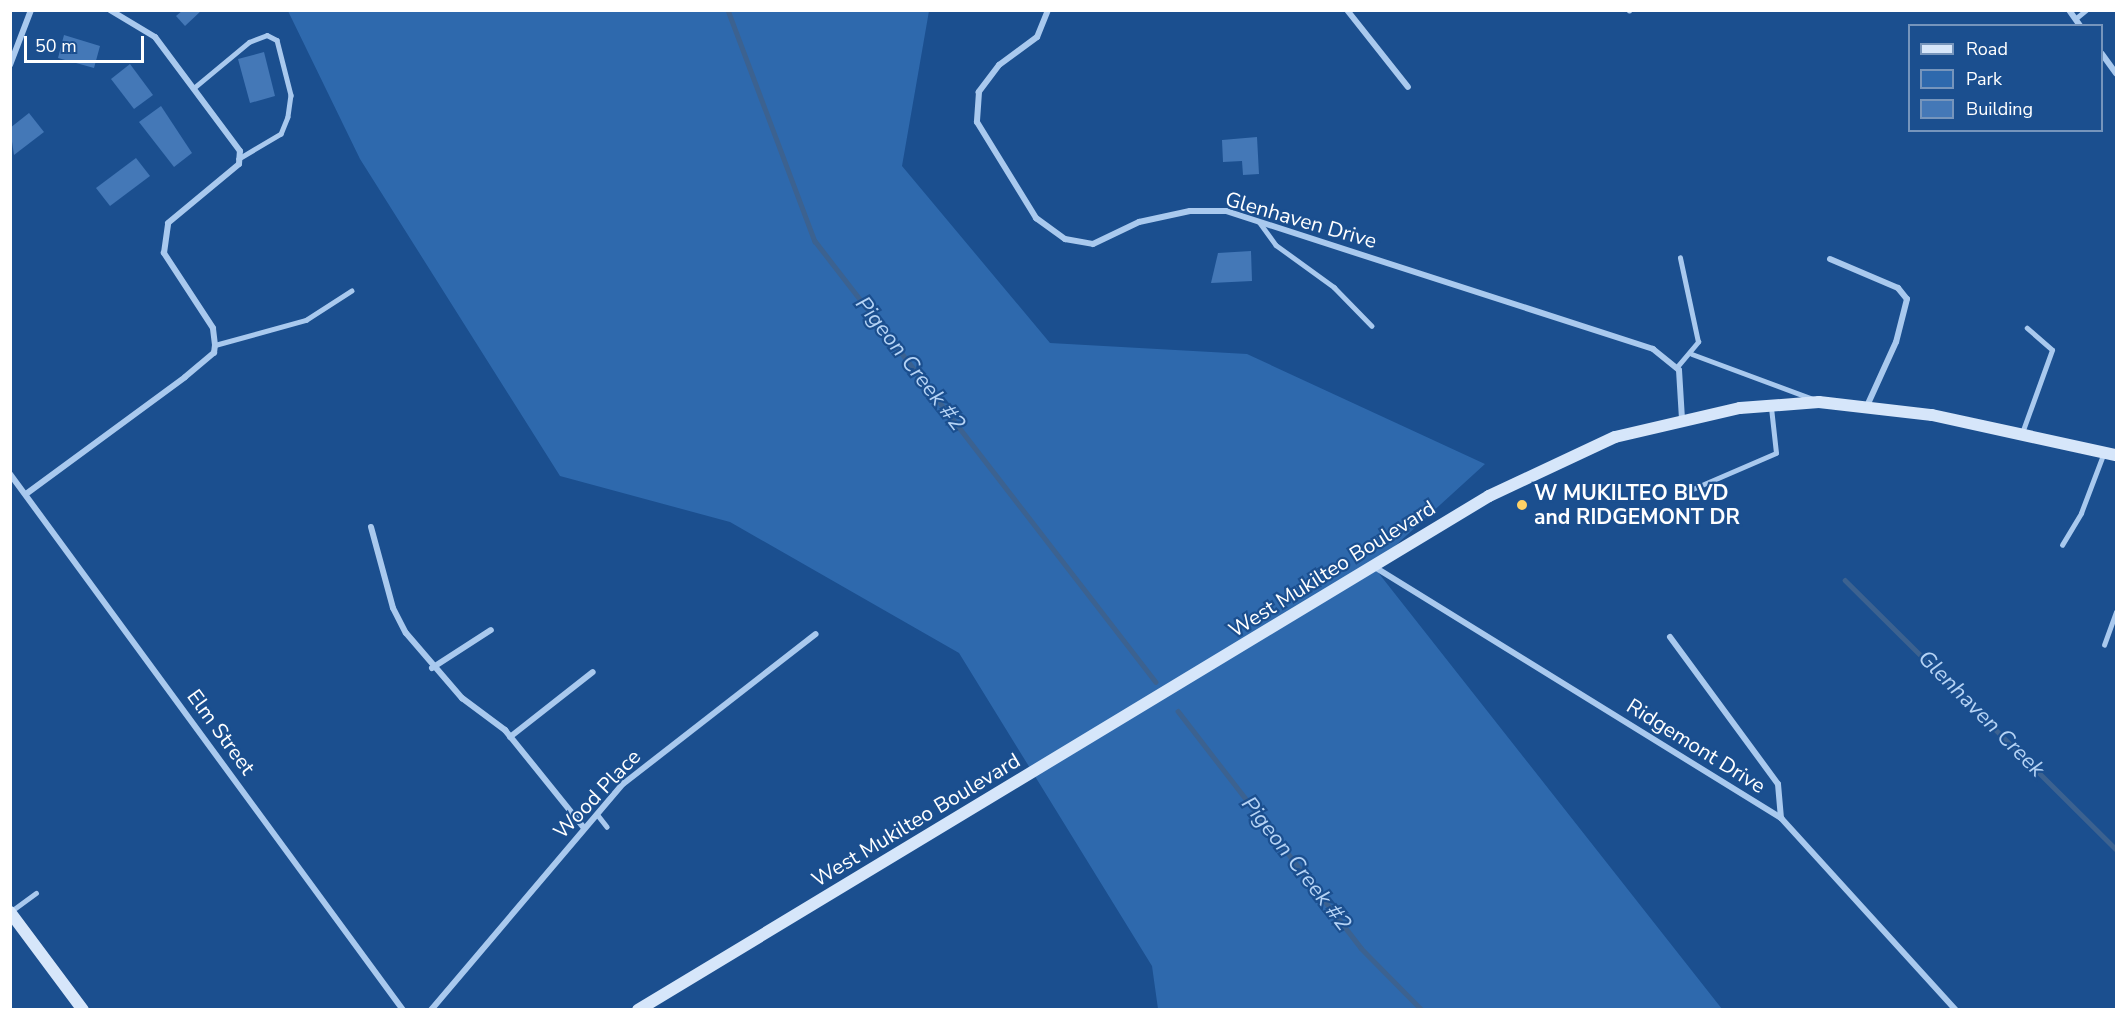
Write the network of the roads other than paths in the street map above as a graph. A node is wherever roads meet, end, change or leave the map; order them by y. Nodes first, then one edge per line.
1 (31, 10) edge
2 (110, 10) edge
3 (1048, 10) edge
4 (1347, 10) edge
5 (2069, 10) edge
6 (2086, 10) edge
7 (2075, 19) junction
8 (2079, 24) edge
9 (2103, 55) edge
10 (10, 65) edge
11 (2116, 74) edge
12 (195, 87) junction
13 (1408, 87) dead end
14 (239, 159) junction
15 (1258, 221) junction
16 (1680, 258) dead end
17 (1830, 259) dead end
18 (351, 291) dead end
19 (1372, 326) dead end
20 (2027, 328) dead end
21 (215, 345) junction
22 (1692, 354) junction
23 (1677, 367) junction
24 (1819, 402) junction
25 (1771, 405) junction
26 (1867, 406) junction
27 (1682, 419) junction
28 (2022, 433) junction
29 (2110, 454) edge
30 (10, 474) edge
31 (26, 494) junction
32 (1681, 494) dead end
33 (371, 527) dead end
34 (2062, 545) dead end
35 (1373, 566) junction
36 (2116, 612) edge
37 (491, 630) dead end
38 (816, 634) dead end
39 (1670, 637) dead end
40 (2104, 645) dead end
41 (432, 668) junction
42 (593, 672) dead end
43 (510, 737) junction
44 (597, 814) junction
45 (1781, 818) junction
46 (584, 828) junction
47 (607, 828) dead end
48 (36, 893) dead end
49 (10, 912) edge
50 (83, 1010) edge
51 (403, 1010) edge
52 (431, 1010) edge
53 (638, 1010) edge
54 (1956, 1010) edge

1 - 10 street
2 - 12 street
3 - 15 street, Glenhaven Drive
4 - 13 street
5 - 7 street
6 - 7 lane
7 - 8 street
9 - 11 street
12 - 14 street
12 - 14 lane
14 - 21 street
15 - 19 lane
15 - 23 street, Glenhaven Drive
16 - 22 lane
17 - 26 street
18 - 21 lane
20 - 28 lane
21 - 31 street
22 - 23 lane
22 - 24 lane
23 - 27 street
24 - 25 main road, West Mukilteo Boulevard
24 - 26 main road, West Mukilteo Boulevard
25 - 27 main road, West Mukilteo Boulevard
25 - 32 lane
26 - 28 main road, West Mukilteo Boulevard
27 - 35 main road, West Mukilteo Boulevard
28 - 29 main road, West Mukilteo Boulevard
29 - 34 lane
30 - 31 street, Elm Street
31 - 51 street, Elm Street
33 - 41 street
35 - 45 street, Ridgemont Drive
35 - 53 main road, West Mukilteo Boulevard
36 - 40 lane
37 - 41 street
38 - 44 street, Wood Place
39 - 45 street
41 - 43 street
42 - 43 street
43 - 46 street
44 - 46 street, Wood Place
44 - 47 lane
45 - 54 street, Ridgemont Drive
46 - 52 street, Wood Place
48 - 49 lane
49 - 50 main road

